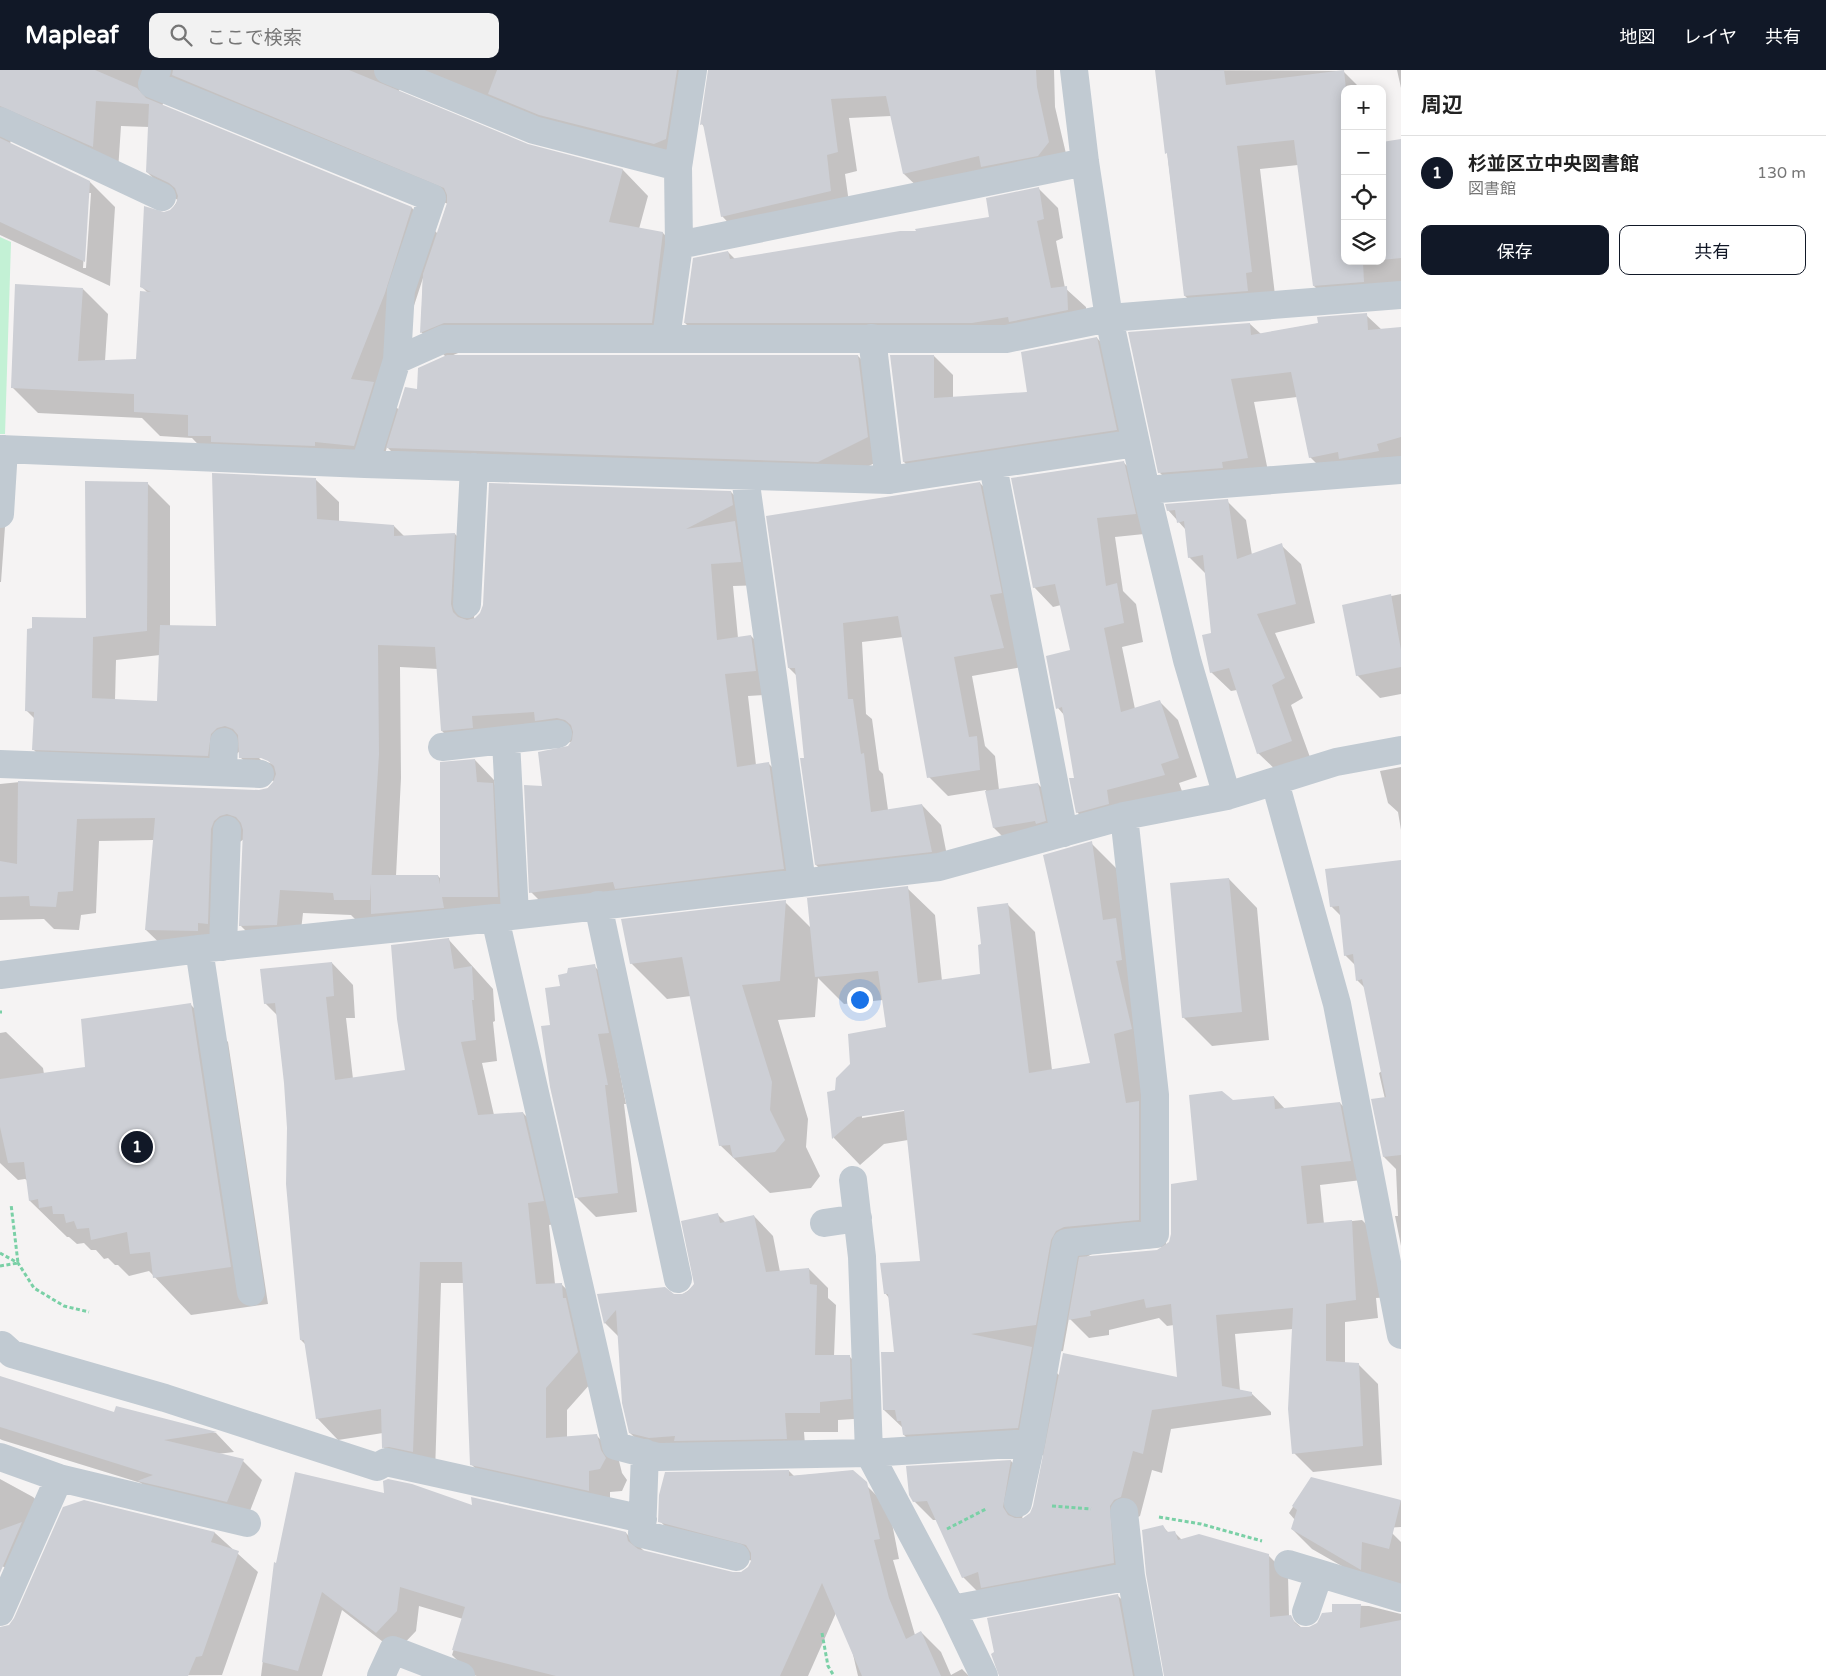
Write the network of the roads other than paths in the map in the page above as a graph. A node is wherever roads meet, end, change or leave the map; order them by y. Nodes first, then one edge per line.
1 (157, 70) edge
2 (388, 70) edge
3 (693, 70) edge
4 (1074, 70) edge
5 (0, 121) edge
6 (1085, 162) junction
7 (678, 166) junction
8 (162, 197) dead end
9 (679, 245) junction
10 (1401, 295) edge
11 (1109, 318) junction
12 (666, 338) junction
13 (872, 338) junction
14 (397, 360) junction
15 (1136, 442) junction
16 (2, 449) edge
17 (365, 464) junction
18 (993, 466) junction
19 (474, 467) junction
20 (1401, 470) edge
21 (745, 477) junction
22 (889, 480) junction
23 (1146, 490) junction
24 (0, 514) edge
25 (467, 604) dead end
26 (558, 734) dead end
27 (506, 741) junction
28 (224, 742) dead end
29 (442, 747) dead end
30 (1401, 750) edge
31 (0, 764) edge
32 (223, 772) junction
33 (260, 774) dead end
34 (1275, 782) junction
35 (1227, 796) junction
36 (1124, 816) junction
37 (227, 830) dead end
38 (1064, 833) junction
39 (802, 883) junction
40 (598, 905) junction
41 (505, 917) junction
42 (211, 948) junction
43 (0, 975) edge
44 (853, 1180) dead end
45 (858, 1218) junction
46 (824, 1223) dead end
47 (678, 1279) dead end
48 (251, 1292) dead end
49 (1401, 1335) edge
50 (2, 1345) dead end
51 (1031, 1443) junction
52 (645, 1453) junction
53 (869, 1454) junction
54 (0, 1458) edge
55 (59, 1478) junction
56 (1018, 1503) dead end
57 (1124, 1512) dead end
58 (643, 1519) junction
59 (246, 1523) dead end
60 (736, 1557) dead end
61 (1288, 1564) dead end
62 (1319, 1574) junction
63 (1131, 1576) junction
64 (1401, 1598) edge
65 (952, 1609) junction
66 (0, 1612) edge
67 (1306, 1612) dead end
68 (381, 1676) edge
69 (461, 1676) edge
70 (984, 1676) edge
71 (1149, 1676) edge

1 - 14 street
2 - 7 street
3 - 7 street
4 - 6 street
5 - 8 street
6 - 9 street
6 - 11 street
7 - 9 street
9 - 12 street
10 - 11 street
11 - 13 street
11 - 15 street
12 - 13 street
12 - 14 street
13 - 22 street
14 - 17 street
15 - 18 street
15 - 23 street
16 - 17 street
16 - 24 street
17 - 19 street
18 - 22 street
18 - 38 street
19 - 21 street
19 - 25 street
20 - 23 street
21 - 22 street
21 - 39 street
23 - 35 street
26 - 27 street
27 - 29 street
27 - 41 street
28 - 32 street
30 - 34 street
31 - 32 street
32 - 33 street
34 - 35 street
34 - 49 street
35 - 36 street
36 - 38 street
36 - 51 street
37 - 42 street
38 - 39 street
39 - 40 street
40 - 41 street
40 - 47 street
41 - 42 street
41 - 52 street
42 - 43 street
42 - 48 street
44 - 45 street
45 - 46 street
45 - 53 street
50 - 58 street
51 - 53 street
51 - 56 street
52 - 53 street
52 - 58 street
53 - 65 street
54 - 55 street
55 - 59 street
55 - 66 street
57 - 63 street
58 - 60 street
61 - 62 street
62 - 64 street
62 - 67 street
63 - 65 street
63 - 71 street
65 - 70 street
68 - 69 street

